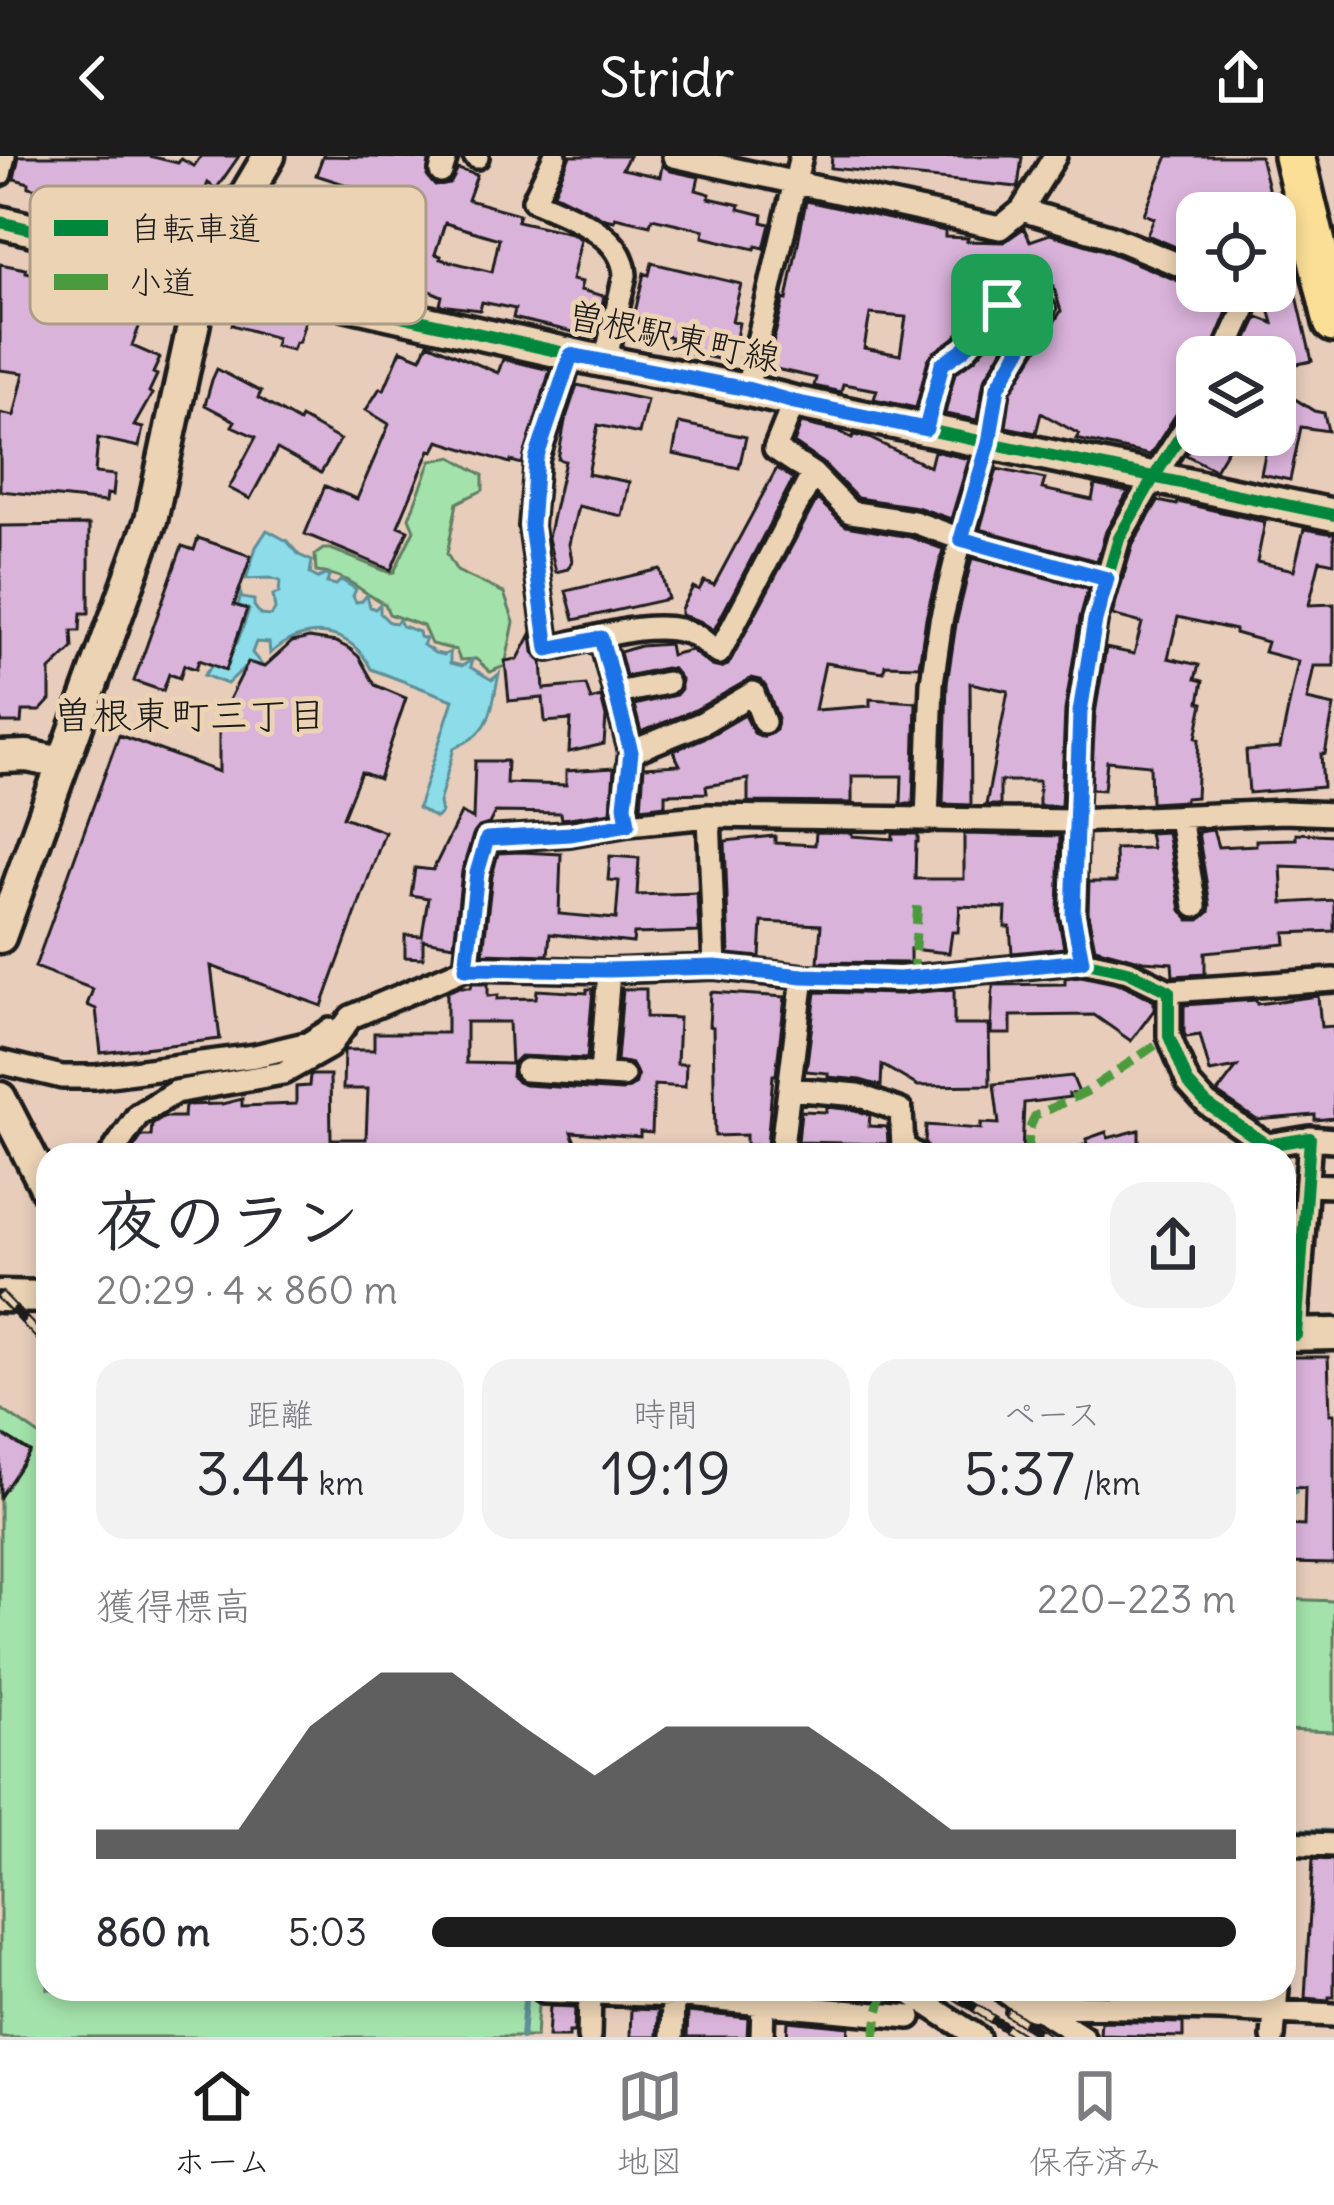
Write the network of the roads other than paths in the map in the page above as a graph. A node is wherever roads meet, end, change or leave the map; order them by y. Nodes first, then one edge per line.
1 (4, 156) edge
2 (269, 156) edge
3 (555, 156) edge
4 (674, 156) edge
5 (801, 156) edge
6 (1054, 156) edge
7 (1294, 156) edge
8 (0, 174) edge
9 (793, 183) junction
10 (251, 186) edge
11 (1303, 197) junction
12 (1296, 205) edge
13 (1022, 210) junction
14 (0, 222) edge
15 (30, 229) edge
16 (1176, 264) edge
17 (426, 322) edge
18 (1334, 322) edge
19 (194, 324) edge
20 (571, 355) junction
21 (605, 362) junction
22 (747, 389) junction
23 (794, 402) junction
24 (926, 429) junction
25 (989, 443) junction
26 (1176, 443) edge
27 (813, 474) junction
28 (1154, 477) junction
29 (1334, 515) edge
30 (961, 539) junction
31 (1107, 579) junction
32 (601, 638) junction
33 (667, 683) dead end
34 (617, 693) junction
35 (764, 722) dead end
36 (631, 752) junction
37 (0, 757) edge
38 (62, 763) junction
39 (1334, 814) edge
40 (709, 816) junction
41 (1180, 818) junction
42 (927, 820) junction
43 (1075, 821) junction
44 (628, 824) junction
45 (1195, 906) dead end
46 (0, 937) edge
47 (1082, 961) junction
48 (715, 967) junction
49 (466, 968) junction
50 (609, 970) junction
51 (803, 976) junction
52 (1334, 980) edge
53 (1168, 991) junction
54 (351, 1017) junction
55 (0, 1063) edge
56 (526, 1070) dead end
57 (790, 1089) junction
58 (0, 1099) edge
59 (1310, 1138) junction
60 (1334, 1140) edge
61 (119, 1143) edge
62 (782, 1143) edge
63 (903, 1143) edge
64 (1264, 1143) edge
65 (1279, 1143) edge
66 (36, 1168) edge
67 (1306, 1185) junction
68 (1334, 1186) edge
69 (1296, 1279) edge
70 (0, 1296) edge
71 (36, 1297) edge
72 (1334, 1334) edge
73 (1296, 1335) edge
74 (1296, 1843) edge
75 (1334, 1845) edge
76 (590, 2001) edge
77 (673, 2001) edge
78 (729, 2001) edge
79 (1026, 2001) edge
80 (1087, 2001) edge
81 (1276, 2001) edge
82 (763, 2004) junction
83 (910, 2011) edge
84 (1276, 2013) junction
85 (1334, 2015) edge
86 (589, 2037) edge
87 (672, 2037) edge
88 (762, 2037) edge
89 (978, 2037) edge
90 (1083, 2037) edge
91 (1273, 2037) edge

1 - 8 street
2 - 10 street
3 - 21 street
4 - 9 street
5 - 9 street
6 - 13 street
7 - 11 highway
9 - 13 street
9 - 22 street
11 - 12 street
11 - 18 highway
13 - 16 street
14 - 15 street, 曽根駅東町線
17 - 20 street, 曽根駅東町線
19 - 38 street
20 - 21 street, 曽根駅東町線
20 - 32 street
21 - 22 street, 曽根駅東町線
22 - 23 street, 曽根駅東町線
23 - 24 street, 曽根駅東町線
23 - 27 street
24 - 25 street, 曽根駅東町線
24 - 25 street
25 - 28 street, 曽根駅東町線
25 - 30 street
26 - 28 street
27 - 30 street
27 - 32 street
28 - 29 street, 曽根駅東町線
28 - 31 street
30 - 31 street
30 - 42 street
31 - 43 street
32 - 34 street
33 - 34 street
34 - 36 street
35 - 36 street
36 - 44 street
37 - 38 street
38 - 46 street
39 - 41 street
40 - 42 street
40 - 44 street
40 - 48 street
41 - 43 street
41 - 45 street
42 - 43 street
43 - 47 street
44 - 49 street
47 - 51 street
47 - 53 street
48 - 50 street
48 - 51 street
49 - 50 street
49 - 54 street
50 - 56 street
51 - 57 street
52 - 53 street
53 - 64 street
54 - 55 street
54 - 61 street
57 - 62 street
57 - 63 street
58 - 66 street
59 - 60 street
59 - 65 street
59 - 67 street
67 - 68 street
67 - 69 street
70 - 71 street
72 - 73 street
74 - 75 street
76 - 86 street
77 - 87 street
78 - 82 street
79 - 90 street
80 - 84 street
81 - 84 street
82 - 83 street
82 - 88 street
83 - 89 street
84 - 85 street
84 - 91 street

